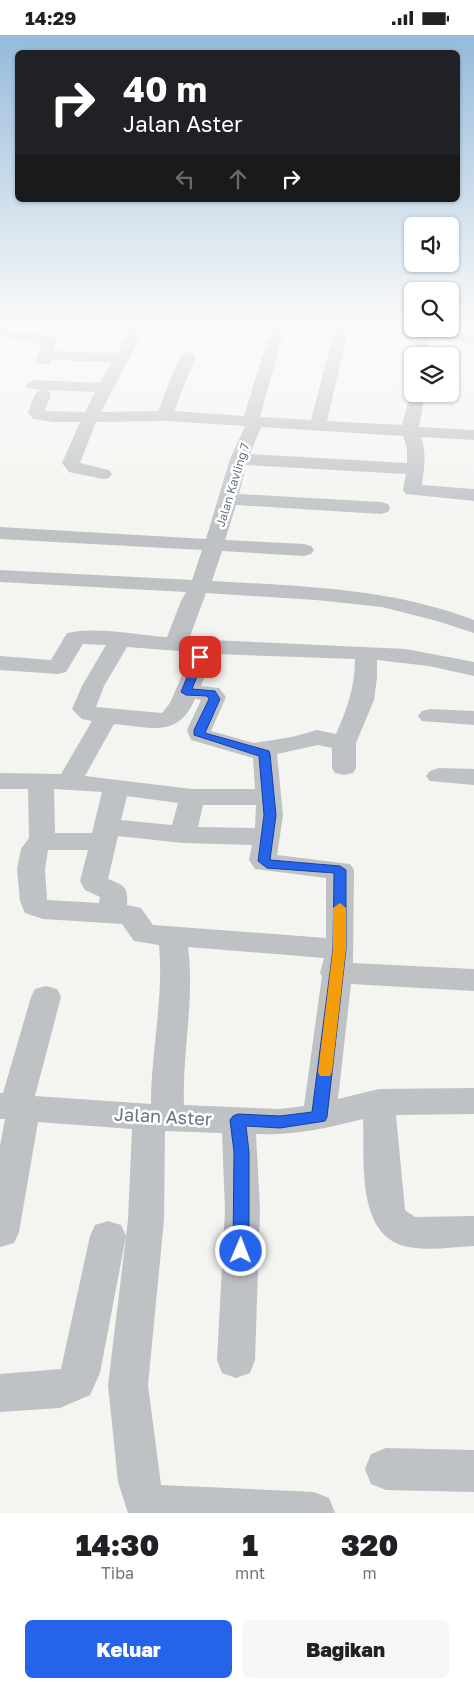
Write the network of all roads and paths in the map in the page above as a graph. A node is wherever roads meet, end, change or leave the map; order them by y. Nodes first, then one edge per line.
1 (45, 395) edge
2 (101, 395) edge
3 (172, 395) edge
4 (258, 395) edge
5 (325, 395) edge
6 (415, 402) edge
7 (164, 416) junction
8 (90, 417) junction
9 (251, 420) junction
10 (318, 424) junction
11 (410, 430) junction
12 (474, 435) edge
13 (239, 459) junction
14 (416, 469) junction
15 (103, 474) dead end
16 (474, 495) edge
17 (229, 499) junction
18 (381, 508) dead end
19 (0, 533) edge
20 (213, 546) junction
21 (304, 550) dead end
22 (0, 576) edge
23 (200, 587) junction
24 (474, 627) edge
25 (121, 639) junction
26 (176, 644) junction
27 (205, 647) junction
28 (366, 654) junction
29 (0, 663) edge
30 (474, 669) edge
31 (186, 692) junction
32 (107, 716) junction
33 (430, 716) dead end
34 (474, 718) edge
35 (344, 743) junction
36 (256, 750) junction
37 (344, 768) dead end
38 (440, 776) dead end
39 (474, 777) edge
40 (0, 781) edge
41 (41, 781) junction
42 (68, 784) junction
43 (116, 787) junction
44 (156, 795) junction
45 (192, 797) junction
46 (269, 797) junction
47 (143, 830) junction
48 (104, 834) junction
49 (183, 835) junction
50 (266, 837) junction
51 (42, 841) junction
52 (112, 913) junction
53 (172, 936) junction
54 (338, 961) junction
55 (474, 980) edge
56 (46, 997) dead end
57 (474, 1101) edge
58 (379, 1102) junction
59 (14, 1107) edge
60 (319, 1117) junction
61 (159, 1118) junction
62 (238, 1120) junction
63 (474, 1231) edge
64 (0, 1232) edge
65 (108, 1236) dead end
66 (236, 1360) dead end
67 (0, 1393) edge
68 (386, 1469) dead end
69 (474, 1471) edge
70 (314, 1513) edge

1 - 8 street
2 - 8 street
3 - 7 street
4 - 9 street, Jalan Kavling 7
5 - 10 street
6 - 11 street
7 - 8 street
7 - 9 street
8 - 15 street
9 - 10 street
9 - 13 street, Jalan Kavling 7
10 - 11 street
11 - 12 street
11 - 14 street
13 - 14 street
13 - 17 street, Jalan Kavling 7
14 - 16 street
17 - 18 street
17 - 20 street, Jalan Kavling 7
19 - 20 street
20 - 21 street
20 - 23 street, Jalan Kavling 7
22 - 23 street
23 - 24 street
23 - 26 street, Jalan Kavling 7
25 - 26 street
25 - 29 street
25 - 32 street
26 - 27 street
27 - 28 street
27 - 31 street
28 - 30 street
28 - 35 street
31 - 32 street
31 - 36 street
32 - 42 street
33 - 34 street
35 - 36 street
35 - 37 street
36 - 46 street
38 - 39 street
40 - 41 street
41 - 42 street
41 - 51 street
42 - 43 street
43 - 44 street
43 - 48 street
44 - 45 street
44 - 47 street
45 - 46 street
45 - 49 street
46 - 50 street
47 - 48 street
47 - 49 street
48 - 51 street
48 - 52 street
49 - 50 street
50 - 54 street
51 - 52 street
52 - 53 street
53 - 54 street
53 - 61 street
54 - 55 street
54 - 60 street
56 - 59 street
57 - 58 street, Jalan Aster
58 - 60 street, Jalan Aster
58 - 63 street
59 - 61 street, Jalan Aster
59 - 64 street
60 - 62 street, Jalan Aster
61 - 62 street, Jalan Aster
61 - 70 street
62 - 66 street
65 - 67 street
68 - 69 street

